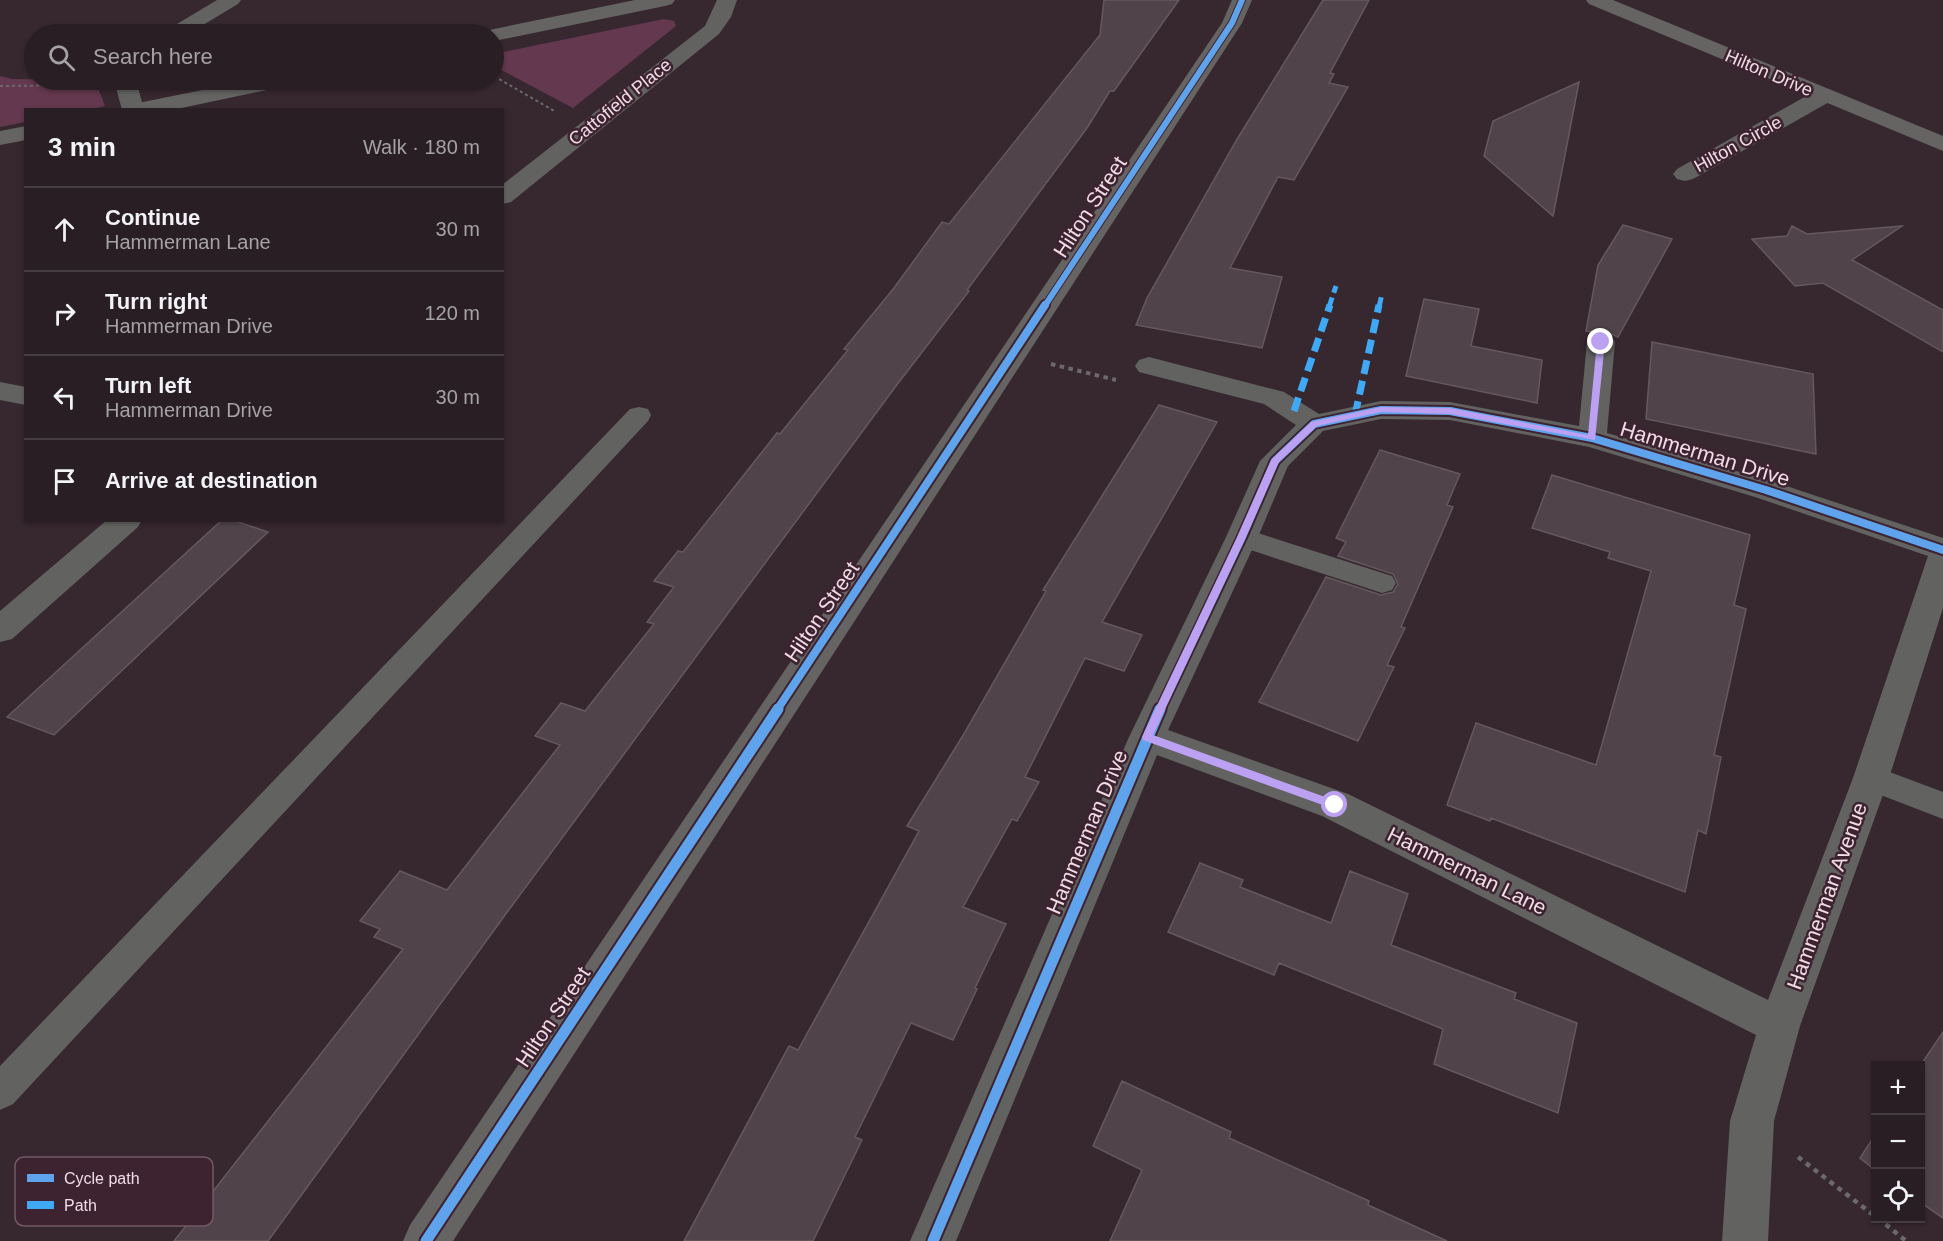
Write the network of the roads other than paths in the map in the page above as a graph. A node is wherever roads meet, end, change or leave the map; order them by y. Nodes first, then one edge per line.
1 (231, 0) edge
2 (665, 0) edge
3 (727, 0) edge
4 (1242, 0) edge
5 (1596, 0) edge
6 (191, 24) edge
7 (504, 33) edge
8 (128, 90) edge
9 (233, 90) edge
10 (1823, 96) junction
11 (132, 108) edge
12 (148, 108) edge
13 (24, 133) edge
14 (0, 138) edge
15 (1943, 144) edge
16 (1685, 174) dead end
17 (504, 194) edge
18 (1601, 342) dead end
19 (1149, 366) dead end
20 (0, 391) edge
21 (24, 396) edge
22 (639, 415) dead end
23 (1314, 424) junction
24 (1592, 438) junction
25 (125, 522) edge
26 (1242, 537) junction
27 (1943, 550) edge
28 (1943, 558) edge
29 (1382, 583) dead end
30 (0, 630) edge
31 (1147, 737) junction
32 (1871, 778) junction
33 (1943, 806) edge
34 (1779, 1026) junction
35 (0, 1092) edge
36 (426, 1241) edge
37 (933, 1241) edge
38 (1745, 1241) edge

1 - 6 street
2 - 7 street
3 - 17 street, Cattofield Place
4 - 36 street, Hilton Street
5 - 10 street, Hilton Drive
8 - 11 street
9 - 12 street
10 - 15 street, Hilton Drive
10 - 16 street, Hilton Circle
13 - 14 street
18 - 24 street, Hammerman Drive
19 - 23 street
20 - 21 street
22 - 35 lane
23 - 24 street, Hammerman Drive
23 - 26 street, Hammerman Drive
24 - 27 street, Hammerman Drive
25 - 30 street
26 - 29 lane
26 - 31 street, Hammerman Drive
28 - 32 street, Hammerman Avenue
31 - 34 street, Hammerman Lane
31 - 37 street, Hammerman Drive
32 - 33 lane
32 - 34 street, Hammerman Avenue
34 - 38 street, Hammerman Avenue

